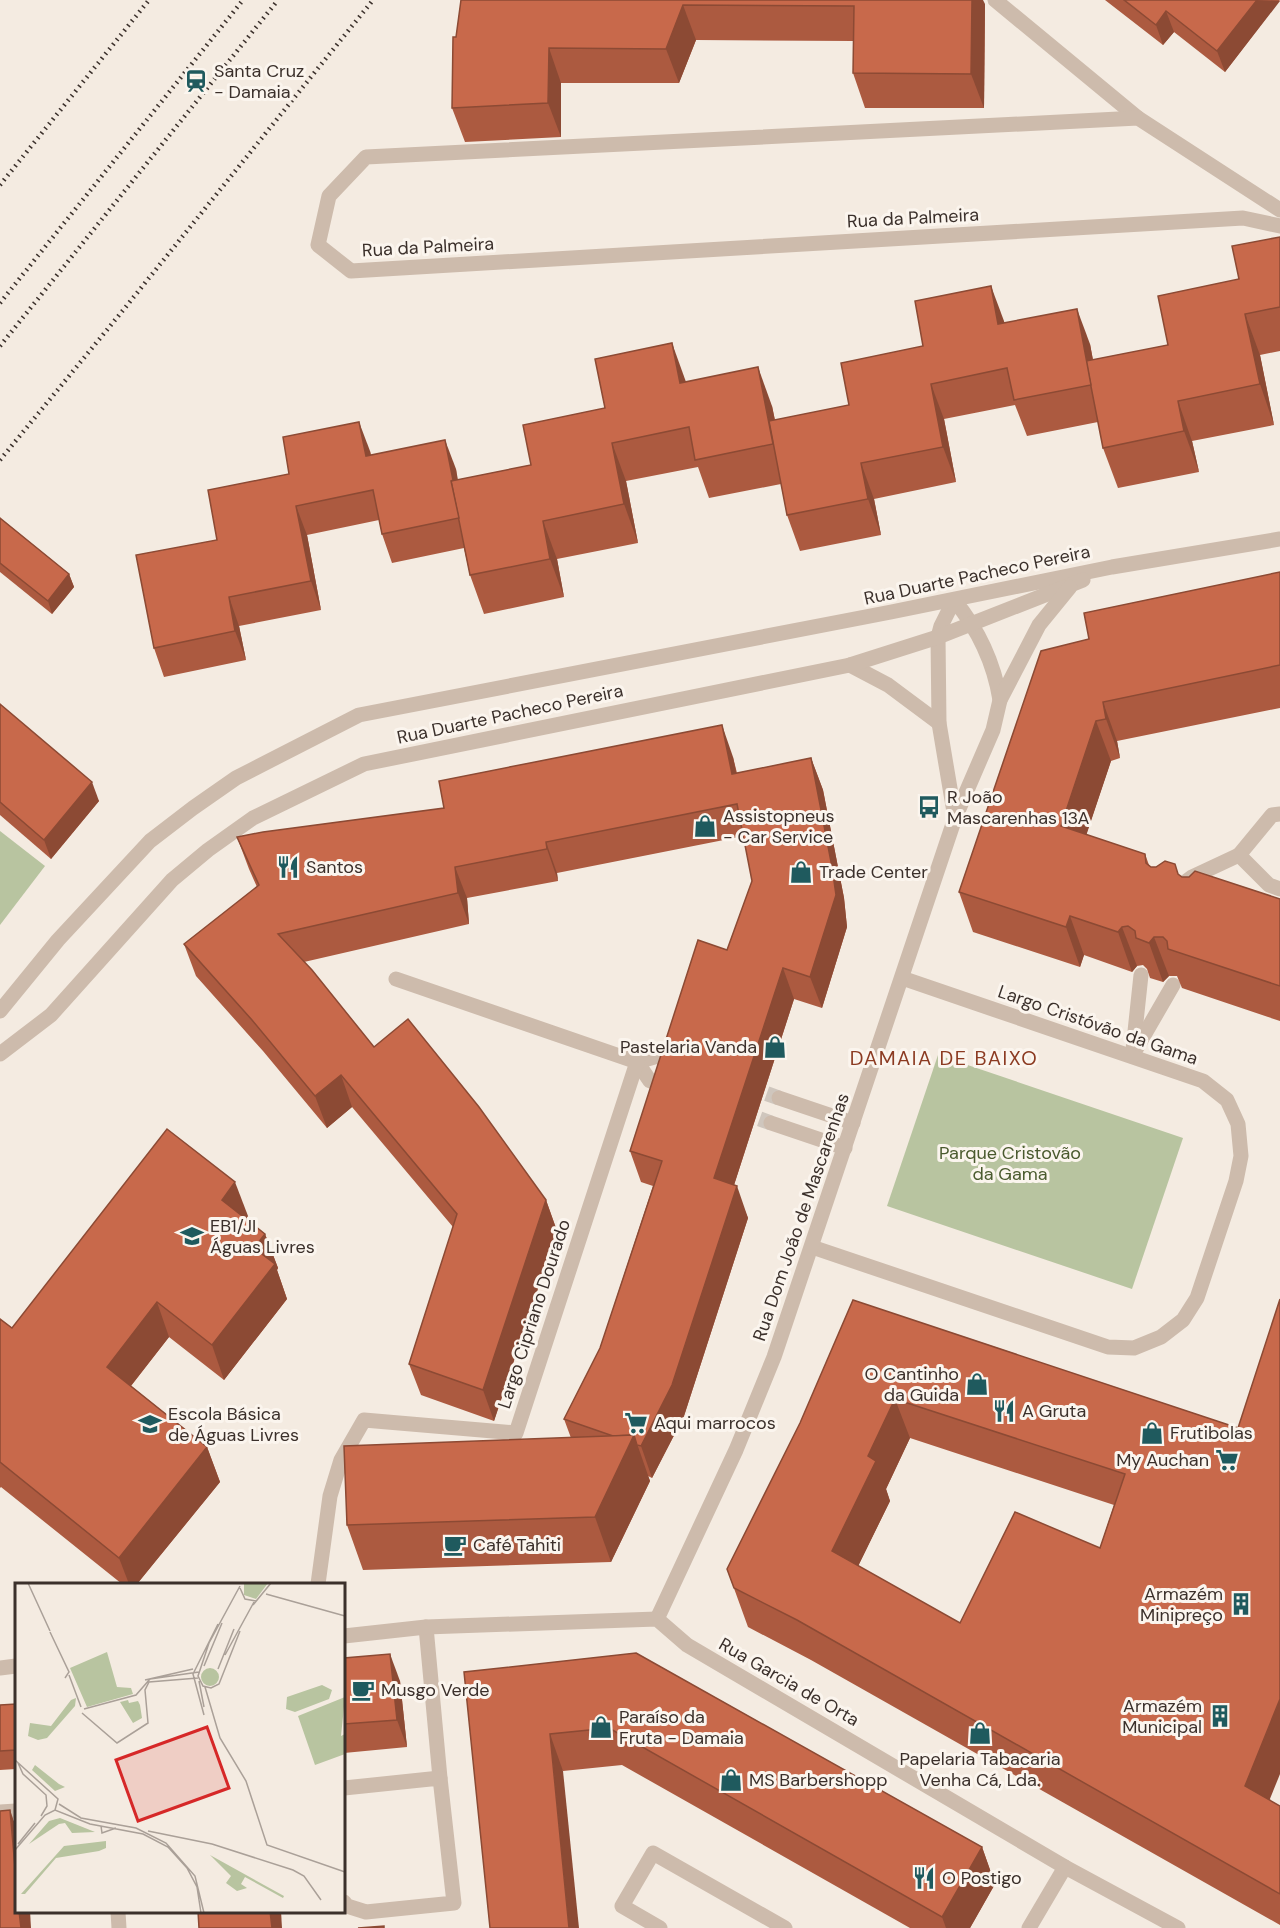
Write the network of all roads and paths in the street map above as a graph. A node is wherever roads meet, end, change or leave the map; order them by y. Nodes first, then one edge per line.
1 (995, 0) edge
2 (1138, 118) junction
3 (1280, 210) edge
4 (1280, 226) edge
5 (1280, 539) edge
6 (1112, 567) junction
7 (1073, 584) junction
8 (954, 600) junction
9 (970, 624) junction
10 (938, 637) junction
11 (850, 665) junction
12 (1000, 700) junction
13 (939, 723) junction
14 (1280, 814) edge
15 (955, 818) junction
16 (1239, 855) junction
17 (1192, 877) junction
18 (1280, 889) edge
19 (1176, 890) edge
20 (1197, 897) edge
21 (1141, 975) edge
22 (902, 978) junction
23 (396, 979) dead end
24 (1173, 985) edge
25 (0, 1011) edge
26 (0, 1054) edge
27 (658, 1056) edge
28 (1132, 1056) junction
29 (637, 1062) junction
30 (650, 1081) edge
31 (779, 1098) tunnel mouth
32 (771, 1123) tunnel mouth
33 (853, 1123) junction
34 (845, 1148) junction
35 (812, 1247) junction
36 (318, 1583) edge
37 (657, 1619) junction
38 (426, 1627) junction
39 (345, 1636) edge
40 (15, 1666) edge
41 (0, 1668) edge
42 (440, 1778) junction
43 (345, 1788) edge
44 (15, 1811) edge
45 (0, 1812) edge
46 (1065, 1867) junction
47 (345, 1903) edge
48 (118, 1913) edge
49 (120, 1928) edge
50 (660, 1928) edge
51 (785, 1928) edge
52 (1029, 1928) edge
53 (1178, 1928) edge

1 - 2 street
2 - 3 street
2 - 4 street, Rua da Palmeira
5 - 6 street, Rua Duarte Pacheco Pereira
6 - 7 street, Rua Duarte Pacheco Pereira
6 - 8 street, Rua Duarte Pacheco Pereira
7 - 9 street, Rua Duarte Pacheco Pereira
7 - 12 street, Rua Dom João de Mascarenhas
8 - 9 street, Rua Dom João de Mascarenhas
8 - 10 street, Rua Dom João de Mascarenhas
8 - 25 street, Rua Duarte Pacheco Pereira
9 - 10 street, Rua Duarte Pacheco Pereira
9 - 12 street, Rua Dom João de Mascarenhas
10 - 11 street, Rua Duarte Pacheco Pereira
10 - 13 street, Rua Dom João de Mascarenhas
11 - 13 street
11 - 26 street, Rua Duarte Pacheco Pereira
12 - 15 street, Rua Dom João de Mascarenhas
13 - 15 street, Rua Dom João de Mascarenhas
14 - 16 street
15 - 22 street, Rua Dom João de Mascarenhas
16 - 17 street
16 - 18 street
17 - 19 street
17 - 20 street
21 - 28 street
22 - 28 street, Largo Cristóvão da Gama
22 - 33 street, Rua Dom João de Mascarenhas
23 - 29 street
24 - 28 street
27 - 29 street
28 - 35 street, Largo Cristóvão da Gama
29 - 30 street
29 - 36 street, Largo Cipriano Dourado
31 - 33 street
32 - 34 street
33 - 34 street, Rua Dom João de Mascarenhas
34 - 35 street, Rua Dom João de Mascarenhas
35 - 37 street, Rua Dom João de Mascarenhas
37 - 38 street
37 - 46 street, Rua Garcia de Orta
38 - 39 street
38 - 42 street
40 - 41 street
42 - 43 street
42 - 47 street
44 - 45 street
46 - 52 street
46 - 53 street, Rua Garcia de Orta
48 - 49 street
50 - 51 street

